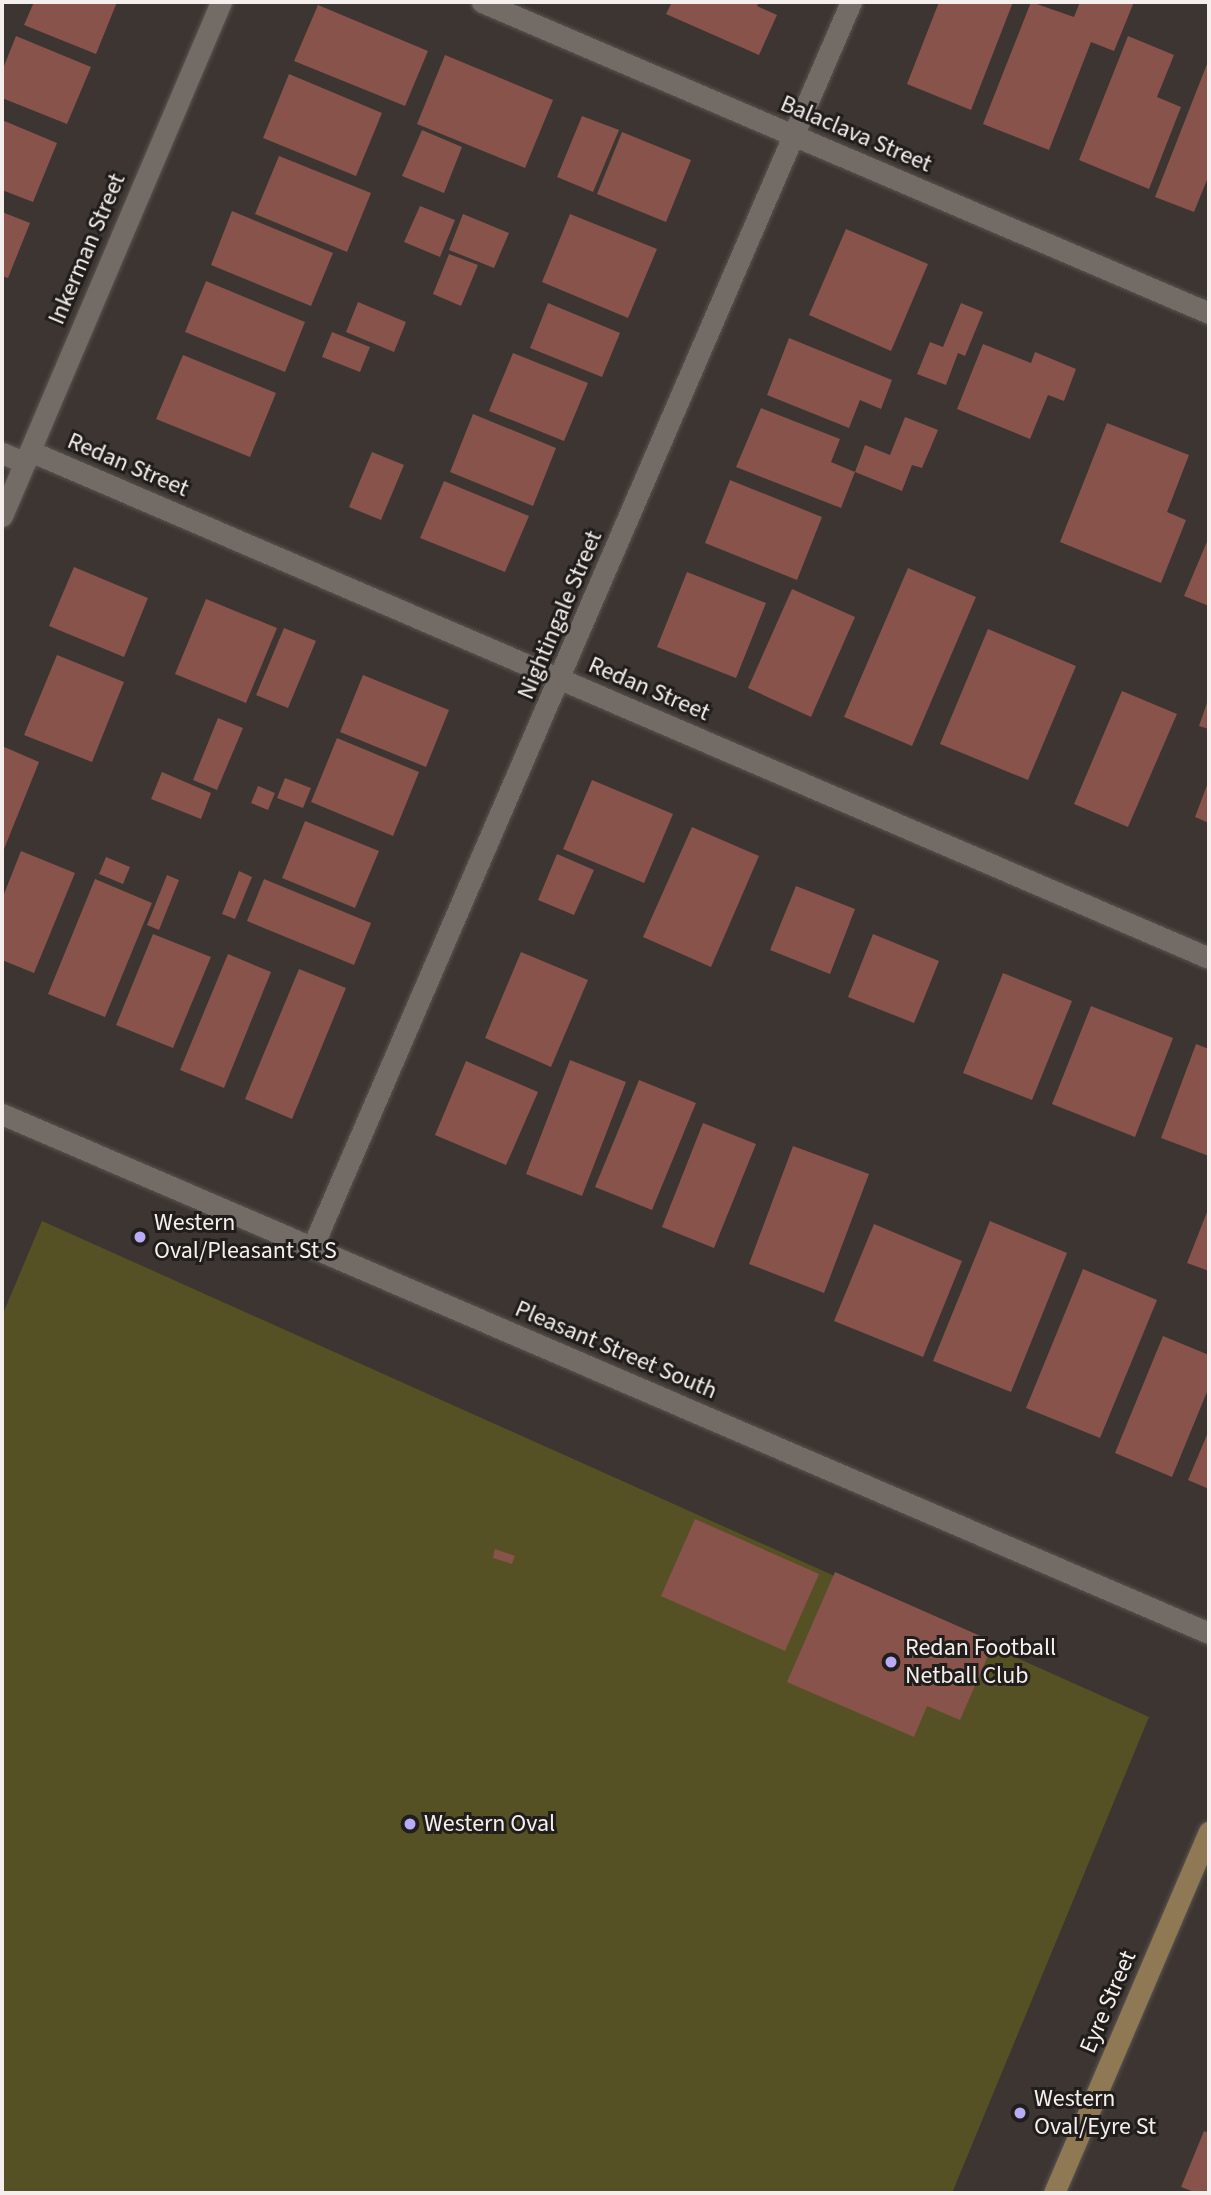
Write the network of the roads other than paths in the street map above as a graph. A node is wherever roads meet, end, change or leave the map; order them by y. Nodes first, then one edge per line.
1 (221, 2) edge
2 (482, 2) edge
3 (851, 2) edge
4 (793, 135) junction
5 (1209, 313) edge
6 (2, 453) edge
7 (27, 457) junction
8 (2, 516) edge
9 (560, 680) junction
10 (1209, 958) edge
11 (2, 1114) edge
12 (312, 1248) junction
13 (1209, 1633) edge
14 (1209, 1832) edge
15 (1054, 2193) edge

1 - 7 street, Inkerman Street
2 - 4 street, Balaclava Street
3 - 4 street, Nightingale Street
4 - 5 street, Balaclava Street
4 - 9 street, Nightingale Street
6 - 7 street, Redan Street
7 - 8 street, Inkerman Street
7 - 9 street, Redan Street
9 - 10 street, Redan Street
9 - 12 street, Nightingale Street
11 - 12 street, Pleasant Street South
12 - 13 street, Pleasant Street South
14 - 15 main road, Eyre Street

